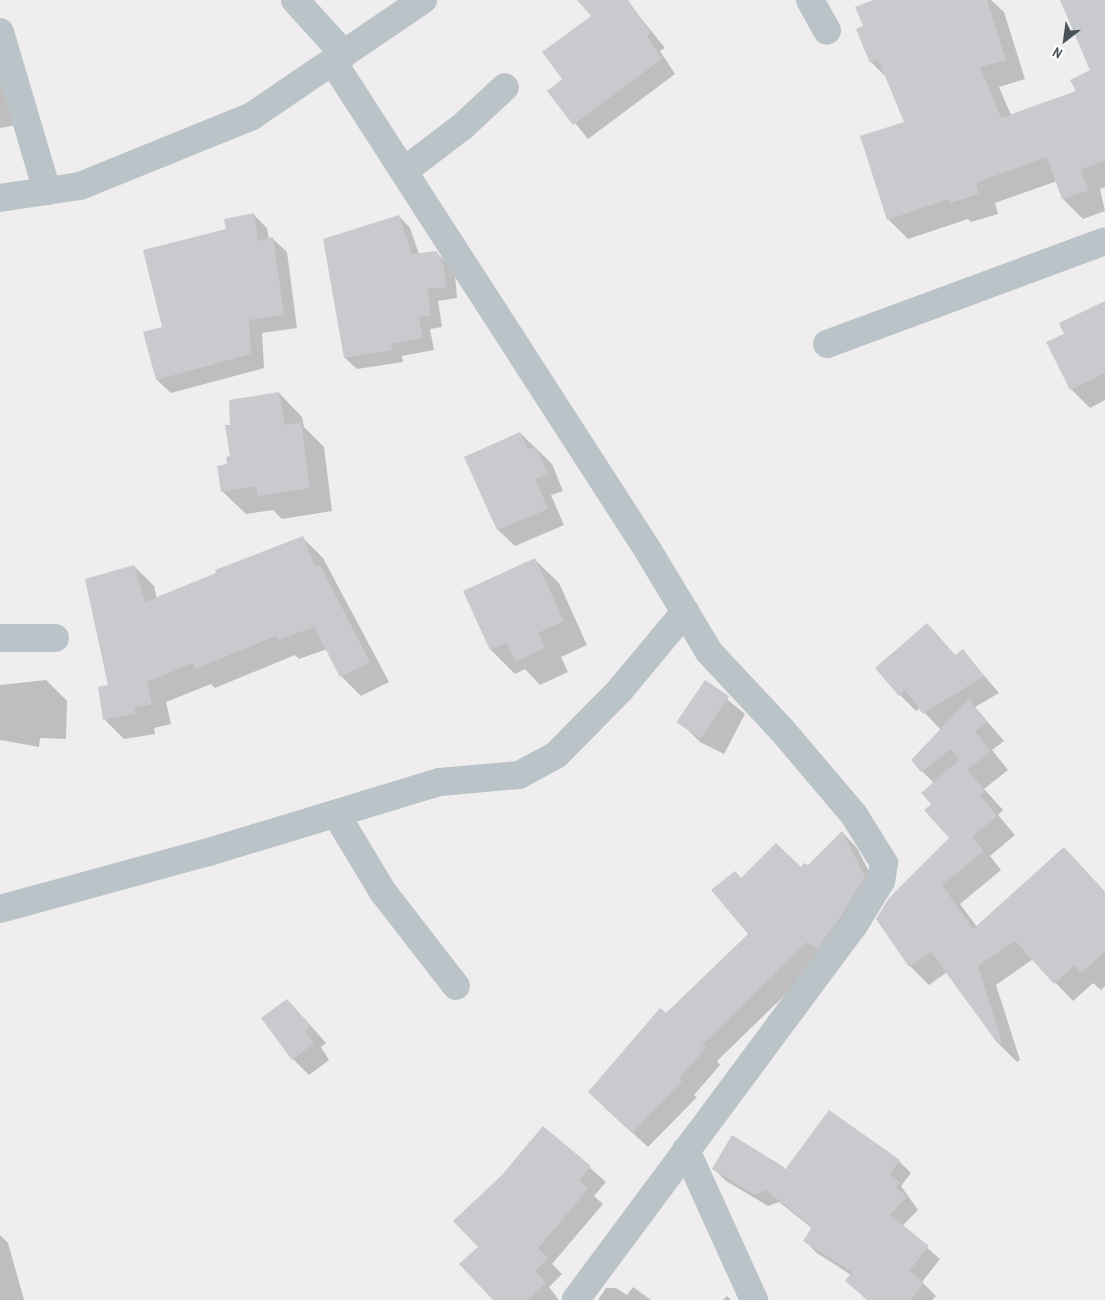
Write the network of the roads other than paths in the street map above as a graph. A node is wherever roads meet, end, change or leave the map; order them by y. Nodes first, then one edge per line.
1 (295, 0) edge
2 (423, 0) edge
3 (810, 0) edge
4 (827, 31) dead end
5 (0, 32) edge
6 (338, 58) junction
7 (505, 87) dead end
8 (404, 171) junction
9 (47, 191) junction
10 (0, 198) edge
11 (1105, 241) edge
12 (827, 344) dead end
13 (686, 612) junction
14 (0, 638) edge
15 (54, 638) dead end
16 (336, 814) junction
17 (0, 909) edge
18 (456, 986) dead end
19 (686, 1150) junction
20 (576, 1300) edge
21 (754, 1300) edge

1 - 6 street
2 - 6 street
3 - 4 street
5 - 9 street
6 - 8 street
6 - 9 street
7 - 8 street
8 - 13 street
9 - 10 street
11 - 12 street
13 - 16 street
13 - 19 street
14 - 15 street
16 - 17 street
16 - 18 street
19 - 20 street
19 - 21 street

